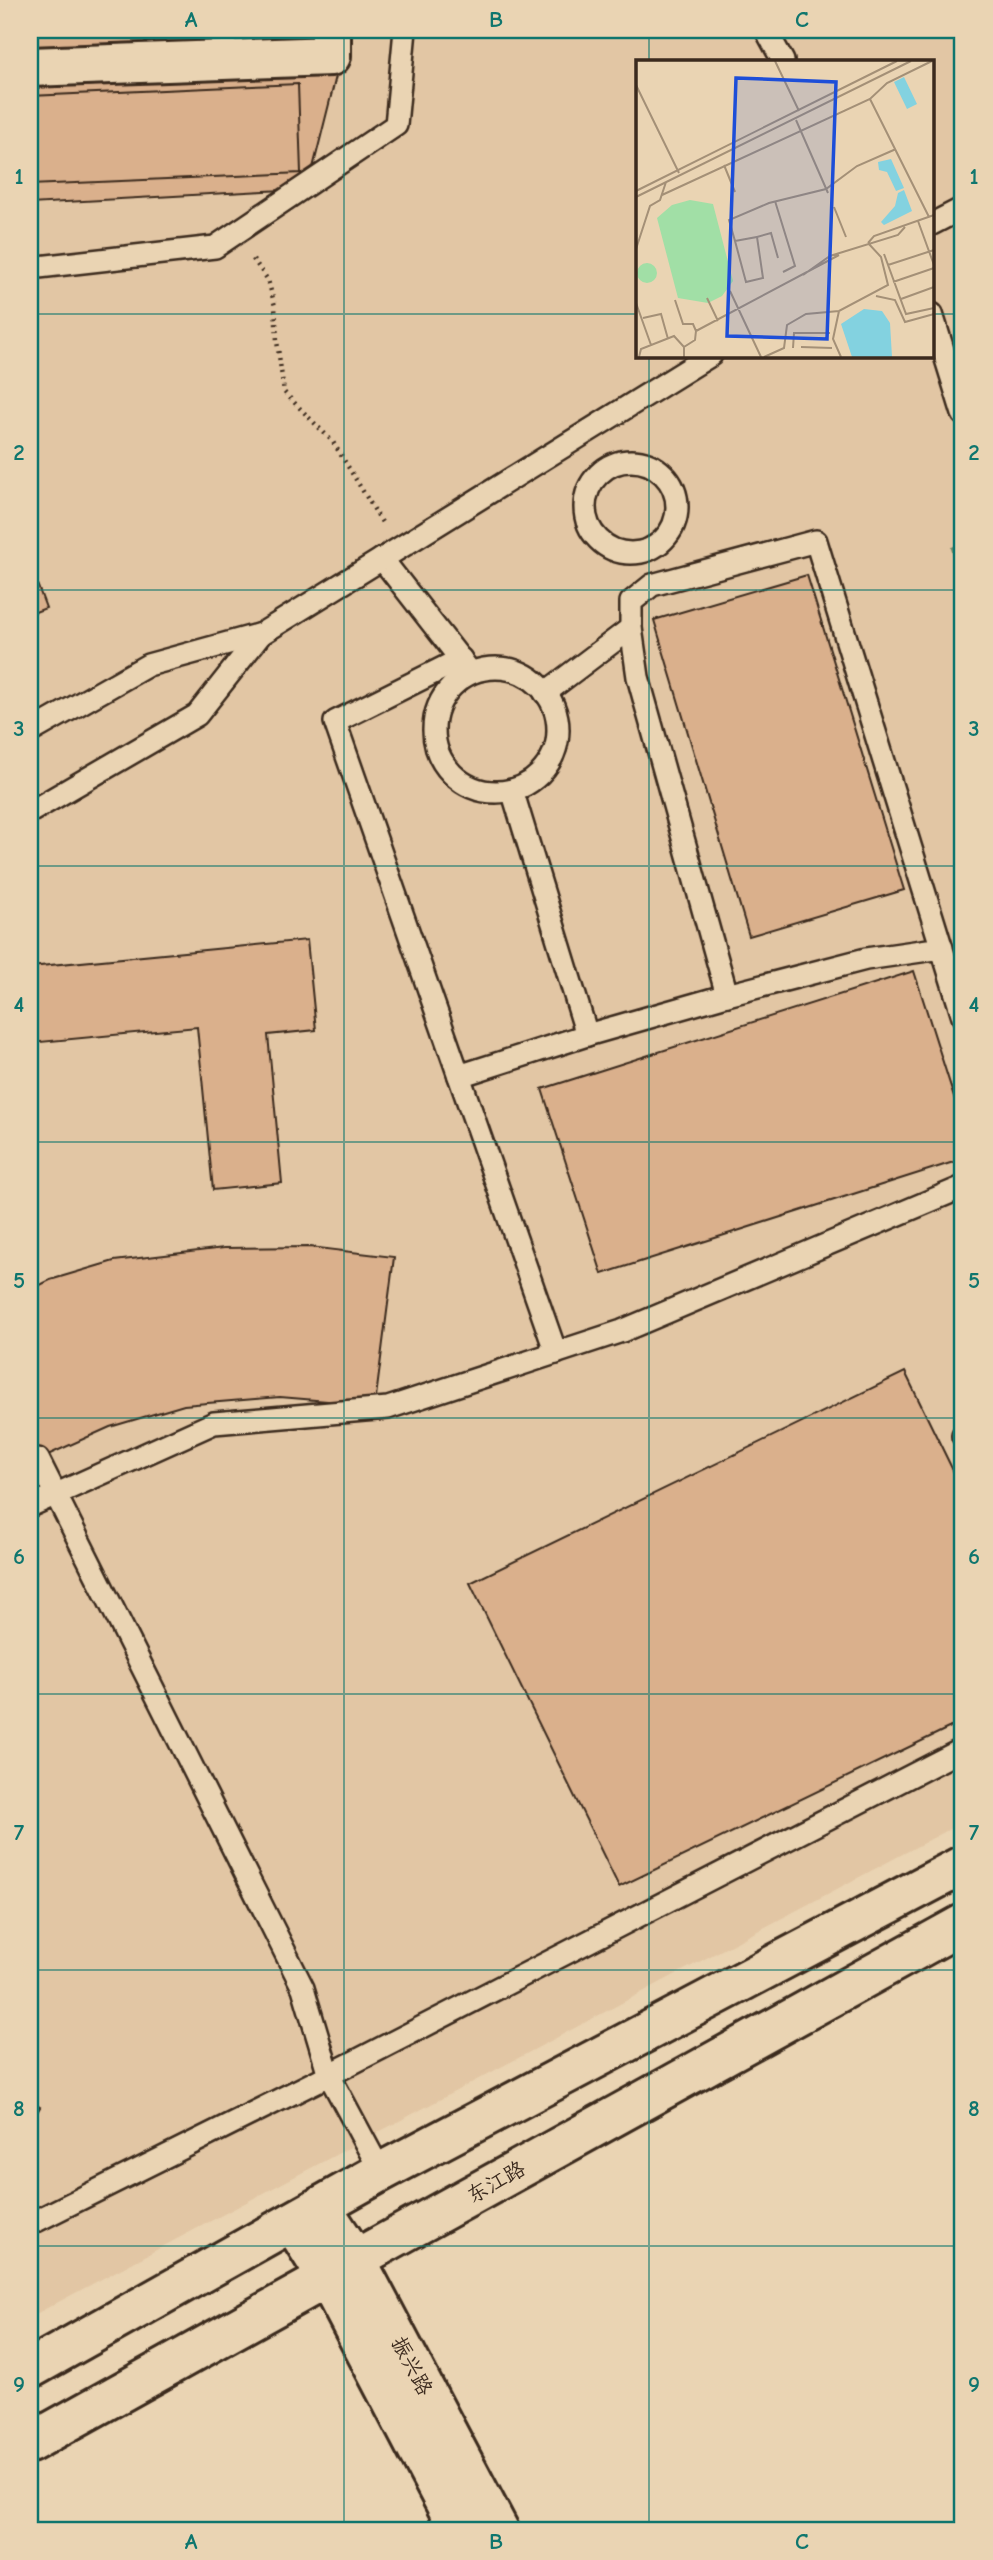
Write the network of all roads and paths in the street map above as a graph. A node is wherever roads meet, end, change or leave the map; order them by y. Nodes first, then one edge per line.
1 (331, 30) edge
2 (405, 30) edge
3 (766, 30) edge
4 (782, 60) edge
5 (30, 67) edge
6 (963, 208) edge
7 (934, 223) edge
8 (235, 234) junction
9 (30, 268) edge
10 (934, 320) edge
11 (708, 357) edge
12 (963, 414) edge
13 (653, 547) junction
14 (390, 554) junction
15 (652, 584) junction
16 (631, 628) junction
17 (261, 634) junction
18 (466, 666) junction
19 (545, 693) junction
20 (30, 732) edge
21 (512, 790) junction
22 (30, 812) edge
23 (942, 948) junction
24 (727, 995) junction
25 (963, 1017) edge
26 (587, 1035) junction
27 (459, 1076) junction
28 (963, 1187) edge
29 (556, 1353) junction
30 (38, 1459) dead end
31 (55, 1493) junction
32 (30, 1506) edge
33 (963, 1749) edge
34 (963, 1865) edge
35 (963, 1924) edge
36 (329, 2075) junction
37 (381, 2172) junction
38 (306, 2214) junction
39 (30, 2224) edge
40 (341, 2268) junction
41 (30, 2369) edge
42 (30, 2443) edge
43 (459, 2530) edge
44 (499, 2530) edge

1 - 5 street
2 - 8 lane
3 - 4 lane
6 - 7 lane
8 - 9 lane
8 - 14 path
10 - 12 lane
11 - 14 lane
13 - 13 lane
13 - 15 lane
14 - 17 lane
14 - 18 lane
15 - 16 lane
15 - 23 lane
16 - 19 lane
16 - 24 lane
17 - 20 lane
17 - 22 lane
18 - 19 lane
18 - 21 lane
18 - 27 lane
19 - 21 lane
21 - 26 lane
23 - 24 lane
23 - 25 lane
24 - 26 lane
26 - 27 lane
27 - 29 lane
28 - 29 lane
29 - 31 lane
30 - 31 lane
31 - 32 lane
31 - 36 lane
33 - 36 lane
34 - 37 street
35 - 40 street, 东江路
36 - 37 lane
36 - 39 lane
37 - 38 street
38 - 40 street, 振兴路
38 - 41 street
40 - 42 street, 东江路
40 - 43 street, 振兴路
40 - 44 street, 振兴路

